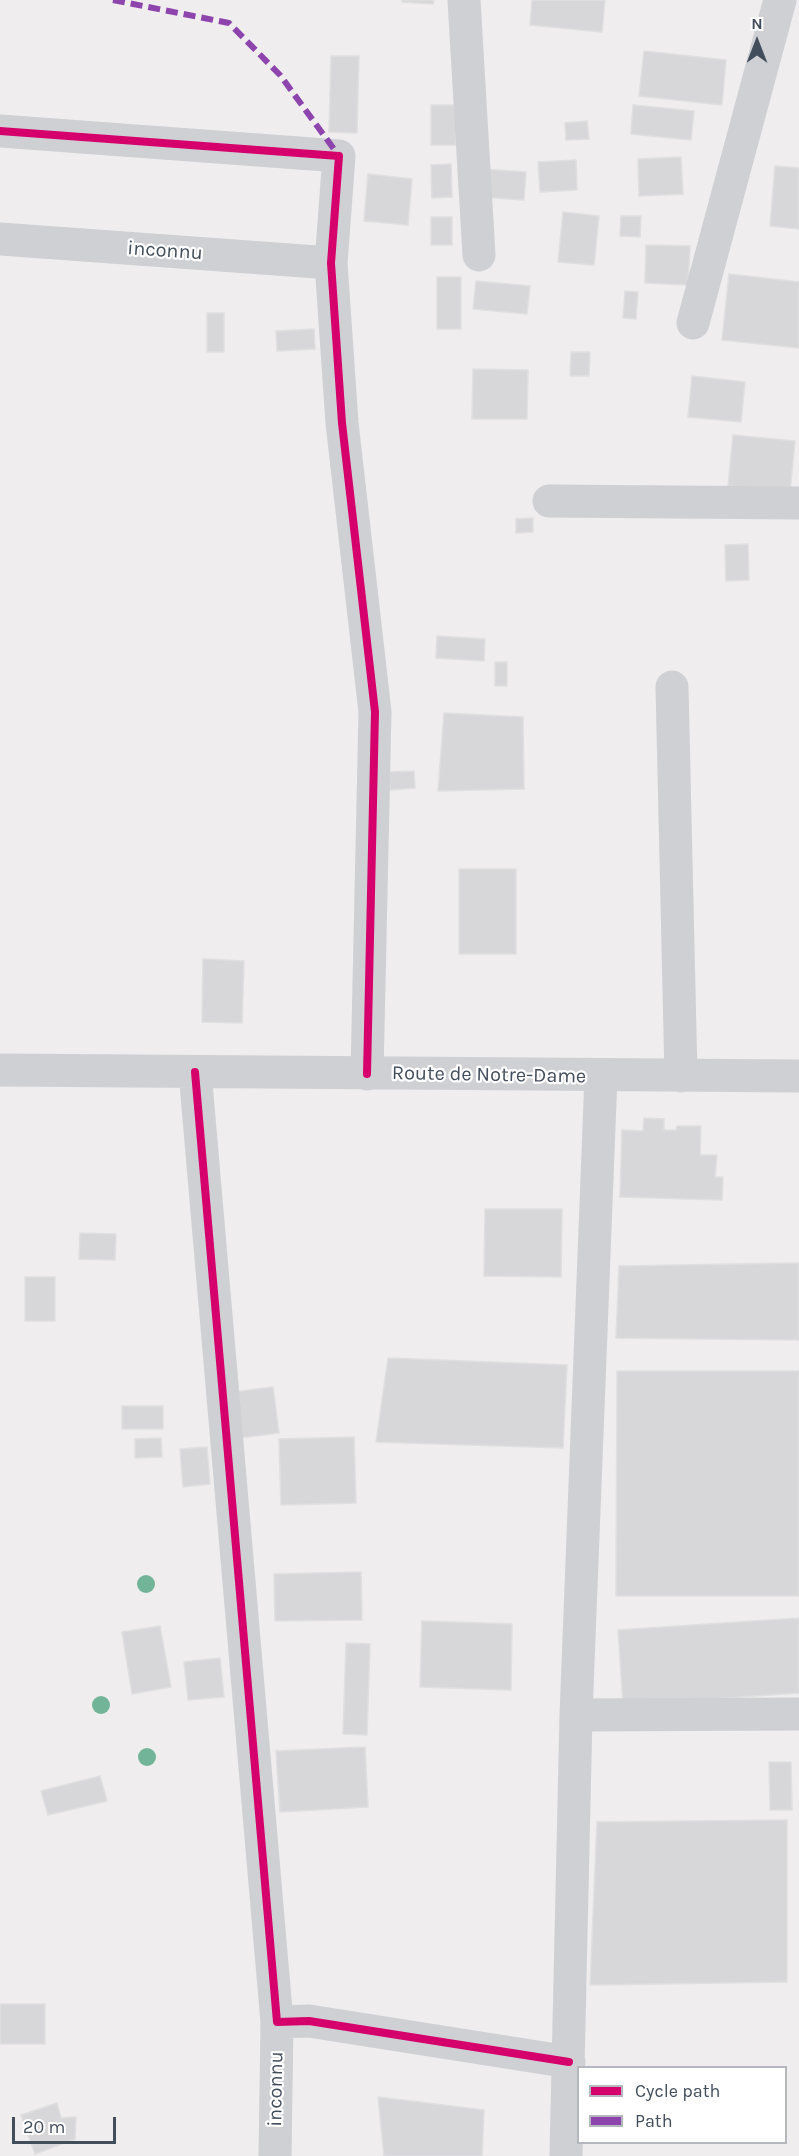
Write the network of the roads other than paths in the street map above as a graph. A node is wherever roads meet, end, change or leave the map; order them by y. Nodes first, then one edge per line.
1 (464, 0) edge
2 (780, 0) edge
3 (0, 131) edge
4 (0, 239) edge
5 (479, 255) dead end
6 (331, 263) junction
7 (693, 323) dead end
8 (549, 501) dead end
9 (799, 503) edge
10 (672, 687) dead end
11 (0, 1070) edge
12 (195, 1072) junction
13 (367, 1074) junction
14 (601, 1076) junction
15 (681, 1076) junction
16 (799, 1076) edge
17 (799, 1714) edge
18 (576, 1715) junction
19 (277, 2022) junction
20 (568, 2062) junction
21 (275, 2156) edge
22 (566, 2156) edge

1 - 5 street
2 - 7 street
3 - 6 street
4 - 6 street, inconnu
6 - 13 street
8 - 9 street
10 - 15 street
11 - 12 street, Route de Notre-Dame
12 - 13 street, Route de Notre-Dame
12 - 19 street, inconnu
13 - 14 street, Route de Notre-Dame
14 - 15 street, Route de Notre-Dame
14 - 18 street
15 - 16 street, Route de Notre-Dame
17 - 18 street
18 - 20 street
19 - 20 street
19 - 21 street, inconnu
20 - 22 street

